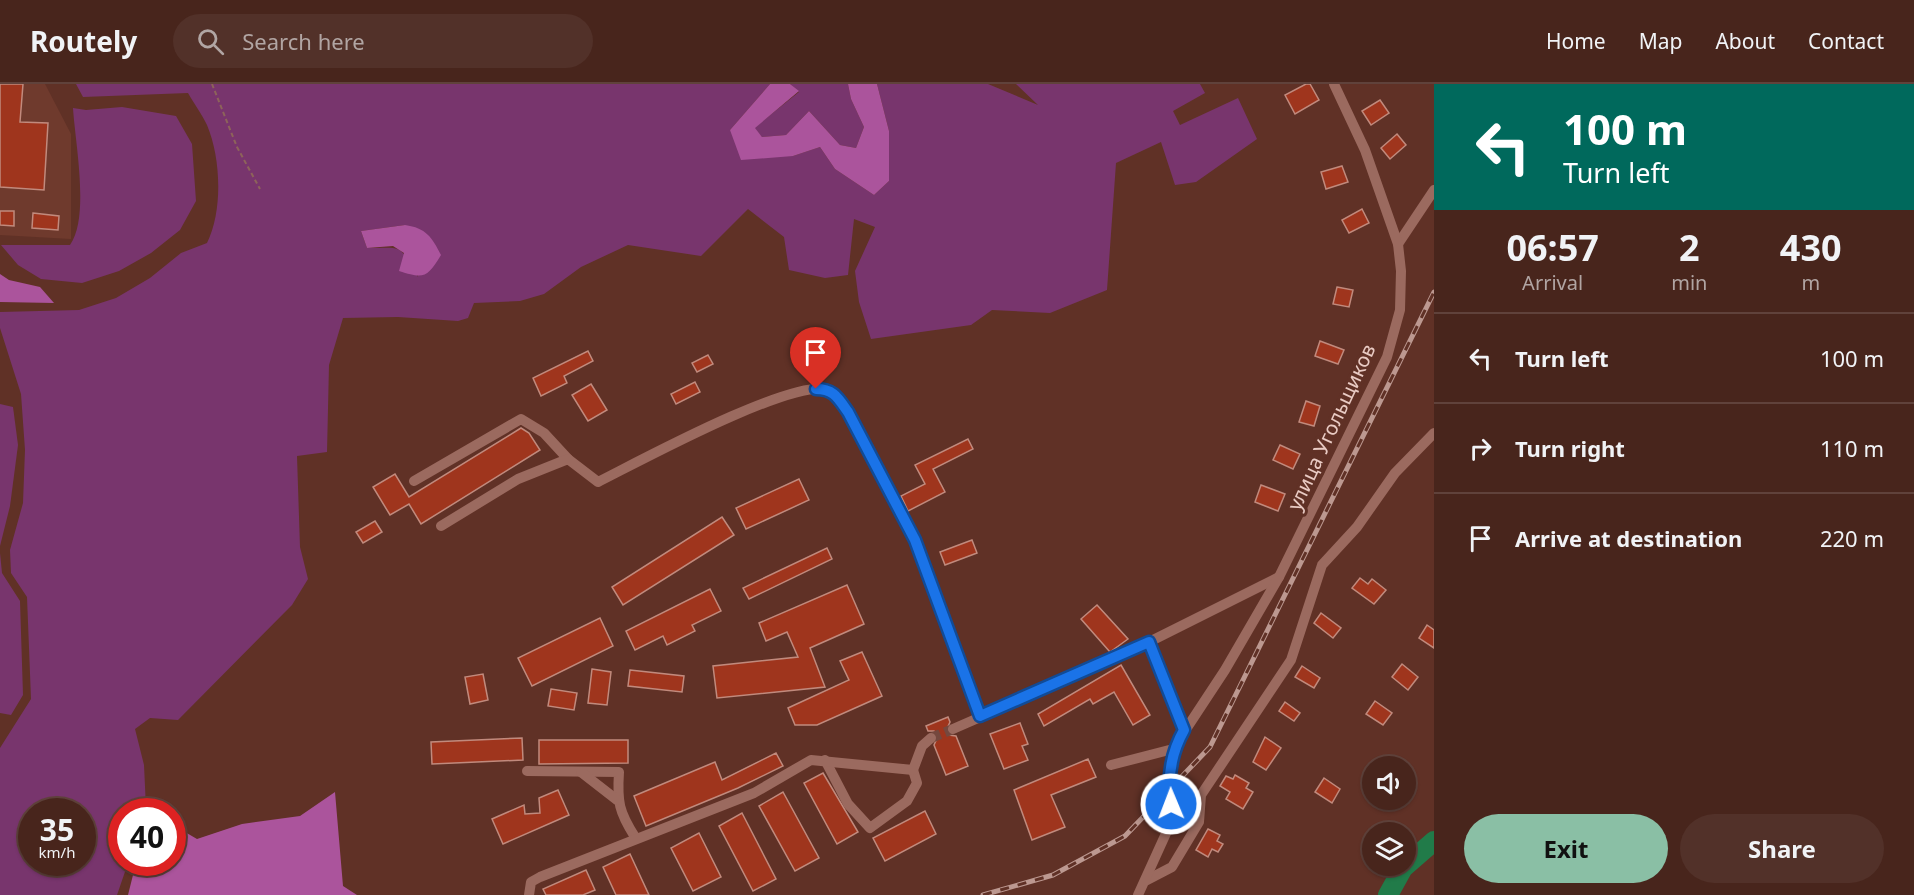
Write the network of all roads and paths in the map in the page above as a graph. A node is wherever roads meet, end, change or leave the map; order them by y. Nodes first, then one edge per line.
1 (212, 84) edge
2 (1334, 84) edge
3 (260, 189) dead end
4 (1434, 190) edge
5 (1398, 244) junction
6 (1434, 433) edge
7 (568, 459) junction
8 (414, 481) dead end
9 (441, 526) dead end
10 (1279, 577) junction
11 (1149, 642) junction
12 (980, 716) junction
13 (953, 729) tunnel mouth
14 (1184, 730) junction
15 (931, 738) tunnel mouth
16 (1173, 750) junction
17 (825, 760) junction
18 (1111, 765) dead end
19 (914, 770) junction
20 (527, 771) dead end
21 (581, 772) junction
22 (617, 800) junction
23 (635, 837) junction
24 (1147, 880) junction
25 (529, 895) edge
26 (1138, 895) edge

1 - 3 path
2 - 5 street, улица Угольщиков
4 - 5 street
5 - 10 street, улица Угольщиков
6 - 24 street
7 - 8 street
7 - 9 street
7 - 12 street
10 - 11 street
10 - 14 street, улица Угольщиков
11 - 12 street
11 - 14 street
12 - 13 street
14 - 16 street, улица Угольщиков
15 - 19 street
16 - 18 street
16 - 24 street
17 - 19 street
17 - 19 street
17 - 23 street
20 - 21 street
21 - 22 street
21 - 22 street
22 - 23 street
23 - 25 street
24 - 26 street

